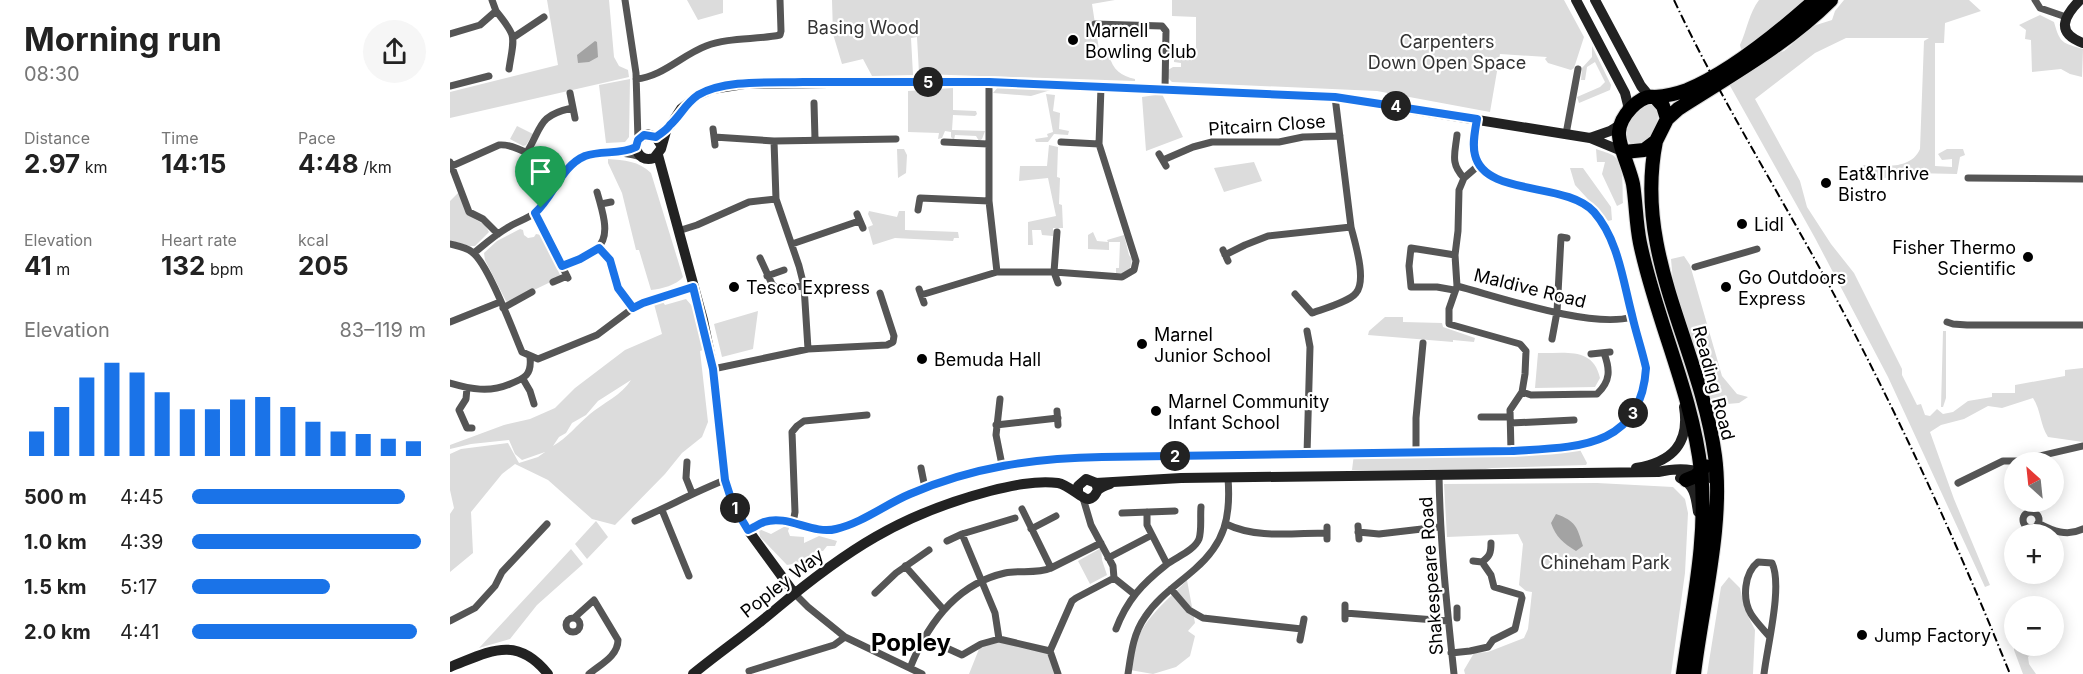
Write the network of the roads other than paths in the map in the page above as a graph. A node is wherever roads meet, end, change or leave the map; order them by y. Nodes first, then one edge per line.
1 (492, 0) edge
2 (625, 0) edge
3 (780, 0) edge
4 (1576, 0) edge
5 (1595, 0) edge
6 (1815, 0) edge
7 (1831, 0) edge
8 (2035, 0) edge
9 (2080, 0) edge
10 (496, 11) junction
11 (544, 17) dead end
12 (2066, 17) junction
13 (1095, 24) dead end
14 (450, 34) edge
15 (514, 37) junction
16 (2083, 43) edge
17 (509, 69) dead end
18 (1578, 69) dead end
19 (489, 76) dead end
20 (636, 79) junction
21 (989, 82) junction
22 (450, 86) edge
23 (1101, 87) junction
24 (1165, 89) junction
25 (570, 93) dead end
26 (1335, 97) junction
27 (1653, 97) junction
28 (814, 103) dead end
29 (572, 108) junction
30 (575, 118) dead end
31 (1477, 119) junction
32 (1666, 119) junction
33 (1624, 120) junction
34 (638, 124) junction
35 (948, 132) dead end
36 (1458, 134) dead end
37 (1566, 134) junction
38 (1340, 136) junction
39 (714, 137) dead end
40 (1590, 138) junction
41 (815, 139) junction
42 (896, 139) dead end
43 (774, 141) junction
44 (1656, 141) junction
45 (1061, 142) dead end
46 (988, 144) junction
47 (1099, 144) junction
48 (648, 147) junction
49 (625, 152) junction
50 (1624, 153) junction
51 (526, 154) junction
52 (1163, 160) dead end
53 (451, 164) edge
54 (1479, 165) junction
55 (563, 176) junction
56 (1464, 178) junction
57 (1968, 178) dead end
58 (2083, 179) edge
59 (597, 192) dead end
60 (776, 199) junction
61 (989, 201) junction
62 (611, 202) dead end
63 (601, 204) junction
64 (918, 210) dead end
65 (535, 213) junction
66 (860, 221) dead end
67 (1351, 227) junction
68 (678, 231) junction
69 (1057, 232) dead end
70 (498, 234) junction
71 (1567, 238) dead end
72 (450, 244) edge
73 (792, 244) junction
74 (599, 248) junction
75 (1757, 249) dead end
76 (474, 253) junction
77 (1225, 255) dead end
78 (1455, 255) junction
79 (760, 258) dead end
80 (562, 266) junction
81 (1695, 267) dead end
82 (784, 270) dead end
83 (998, 272) junction
84 (1054, 272) junction
85 (767, 276) junction
86 (553, 282) dead end
87 (1058, 283) dead end
88 (804, 286) junction
89 (693, 287) junction
90 (1456, 288) junction
91 (532, 292) dead end
92 (880, 293) dead end
93 (1295, 294) dead end
94 (921, 296) dead end
95 (501, 305) junction
96 (633, 308) junction
97 (1557, 312) junction
98 (1632, 317) junction
99 (450, 322) edge
100 (1947, 322) dead end
101 (2083, 325) edge
102 (1308, 328) dead end
103 (1683, 336) junction
104 (1552, 339) dead end
105 (1422, 343) dead end
106 (808, 349) junction
107 (1591, 354) dead end
108 (530, 357) junction
109 (713, 369) junction
110 (524, 379) junction
111 (450, 383) edge
112 (1682, 384) junction
113 (467, 388) junction
114 (1519, 395) junction
115 (1000, 399) dead end
116 (534, 404) dead end
117 (867, 415) dead end
118 (1481, 417) dead end
119 (1058, 418) dead end
120 (1510, 420) junction
121 (1574, 420) dead end
122 (996, 425) junction
123 (472, 428) dead end
124 (2083, 447) edge
125 (1511, 451) junction
126 (1416, 452) junction
127 (2061, 452) edge
128 (1307, 454) junction
129 (2004, 461) edge
130 (687, 462) dead end
131 (1002, 465) junction
132 (921, 468) dead end
133 (1701, 471) junction
134 (676, 472) dead end
135 (685, 472) junction
136 (1658, 472) junction
137 (1607, 473) junction
138 (1439, 476) junction
139 (1228, 478) junction
140 (725, 480) junction
141 (1686, 480) junction
142 (1958, 483) dead end
143 (1718, 484) junction
144 (925, 488) junction
145 (1086, 490) junction
146 (692, 493) junction
147 (1201, 507) dead end
148 (1022, 509) dead end
149 (662, 510) junction
150 (1175, 511) dead end
151 (1147, 512) junction
152 (1122, 513) dead end
153 (1056, 516) dead end
154 (1088, 516) junction
155 (1015, 518) dead end
156 (635, 521) dead end
157 (792, 523) junction
158 (547, 524) dead end
159 (1226, 524) junction
160 (1439, 527) junction
161 (1031, 528) junction
162 (2083, 529) edge
163 (748, 530) junction
164 (1358, 532) dead end
165 (1327, 533) dead end
166 (2064, 533) edge
167 (962, 534) junction
168 (1152, 535) junction
169 (947, 541) dead end
170 (1101, 543) junction
171 (1491, 543) dead end
172 (1701, 543) junction
173 (929, 550) dead end
174 (1108, 558) junction
175 (1473, 561) dead end
176 (1482, 562) junction
177 (1167, 564) junction
178 (905, 566) junction
179 (1051, 568) junction
180 (690, 576) dead end
181 (1114, 578) junction
182 (982, 581) junction
183 (1171, 589) junction
184 (794, 593) junction
185 (875, 593) dead end
186 (1134, 594) junction
187 (943, 609) junction
188 (1345, 612) dead end
189 (1457, 614) dead end
190 (574, 618) dead end
191 (1304, 619) dead end
192 (1447, 619) junction
193 (1772, 620) junction
194 (450, 621) edge
195 (1758, 623) junction
196 (1116, 629) dead end
197 (1302, 629) junction
198 (1769, 636) junction
199 (845, 637) junction
200 (999, 639) junction
201 (1300, 640) dead end
202 (940, 645) dead end
203 (1050, 651) junction
204 (1451, 653) junction
205 (450, 667) edge
206 (910, 668) junction
207 (749, 671) dead end
208 (548, 674) edge
209 (589, 674) edge
210 (693, 674) edge
211 (922, 674) edge
212 (1058, 674) edge
213 (1128, 674) edge
214 (1454, 674) edge
215 (1683, 674) edge
216 (1694, 674) edge
217 (1764, 674) edge

1 - 10 street
2 - 20 street
3 - 20 street
4 - 33 street
5 - 27 street
6 - 27 highway
7 - 32 highway
8 - 12 street
9 - 12 street
10 - 14 street
10 - 15 street
11 - 15 street
12 - 16 street
13 - 24 street
15 - 17 street
18 - 37 street
19 - 22 street
20 - 34 street
21 - 23 street
21 - 46 street
21 - 48 street
23 - 24 street
23 - 47 street
24 - 26 street
25 - 29 street
26 - 31 street
26 - 38 street
27 - 32 highway
27 - 33 highway
28 - 41 street
29 - 30 street
29 - 51 street
31 - 37 street
31 - 54 street
32 - 44 highway
33 - 40 street
33 - 50 highway
34 - 48 street
34 - 48 street
35 - 46 street
36 - 56 street, Maldive Road
37 - 40 street
38 - 52 street, Pitcairn Close
38 - 67 street
39 - 43 street
40 - 50 street
41 - 42 street
41 - 43 street
43 - 60 street
44 - 50 highway
44 - 103 highway, Reading Road
45 - 47 street
46 - 61 street
47 - 84 street
48 - 49 street
48 - 49 street
48 - 68 street
49 - 55 street
50 - 112 highway, Reading Road
51 - 53 street
51 - 55 street
53 - 70 street
54 - 56 street
54 - 98 street
55 - 65 street
56 - 78 street, Maldive Road
57 - 58 street
59 - 63 street
60 - 68 street
60 - 73 street
61 - 64 street
61 - 83 street
62 - 63 street
63 - 74 street
65 - 70 street
65 - 80 street
66 - 73 street
67 - 77 street
67 - 93 street
68 - 89 street
69 - 84 street
70 - 76 street
71 - 97 street
72 - 76 street
73 - 88 street
74 - 80 street
74 - 96 street
75 - 81 street
76 - 95 street
78 - 90 street, Maldive Road
78 - 90 street
79 - 85 street
80 - 86 street
82 - 85 street
83 - 84 street
83 - 94 street
84 - 87 street
85 - 88 street
88 - 106 street
89 - 96 street
89 - 109 street
90 - 97 street, Maldive Road
90 - 114 street
91 - 95 street
92 - 106 street
95 - 99 street
95 - 108 street
96 - 108 street
97 - 98 street, Maldive Road
97 - 104 street
98 - 125 street
100 - 101 street
102 - 128 street
103 - 133 highway
103 - 143 highway, Reading Road
105 - 126 street
106 - 109 street
107 - 114 street
108 - 110 street
109 - 140 street
110 - 113 street
110 - 116 street
111 - 113 street
112 - 133 highway, Reading Road
112 - 137 street
113 - 123 street
114 - 120 street
115 - 122 street
117 - 157 street
118 - 120 street
119 - 122 street
120 - 121 street
120 - 125 street
122 - 131 street
124 - 127 street
125 - 126 street
126 - 128 street
128 - 131 street
129 - 142 street
130 - 135 street
131 - 144 street
132 - 144 street
133 - 136 street
133 - 141 highway
133 - 143 street
133 - 172 highway, Reading Road
134 - 135 street
135 - 146 street
136 - 137 street
136 - 141 street
137 - 138 street
138 - 139 street
138 - 160 street, Shakespeare Road
139 - 145 street
139 - 159 street
140 - 146 street
140 - 163 street
141 - 172 street
143 - 216 highway, Reading Road
144 - 157 street
145 - 154 street
145 - 154 street
145 - 184 street, Popley Way
146 - 149 street
147 - 177 street
148 - 161 street
149 - 156 street
149 - 180 street
150 - 151 street
151 - 152 street
151 - 168 street
153 - 161 street
154 - 170 street
155 - 167 street
157 - 163 street
158 - 194 street
159 - 165 street
159 - 183 street
160 - 164 street
160 - 192 street, Shakespeare Road
161 - 179 street
162 - 166 street
163 - 184 street
167 - 169 street
167 - 182 street
168 - 174 street
168 - 177 street
170 - 174 street
170 - 179 street
171 - 176 street
172 - 215 highway, Reading Road
173 - 178 street
174 - 181 street
175 - 176 street
176 - 204 street
177 - 186 street
178 - 185 street
178 - 187 street
179 - 182 street
181 - 186 street
181 - 203 street
182 - 187 street
182 - 200 street
183 - 197 street
183 - 213 street
184 - 199 street
184 - 210 street, Popley Way
186 - 196 street
187 - 206 street
188 - 192 street
189 - 192 street
190 - 209 street
191 - 197 street
192 - 204 street, Shakespeare Road
193 - 195 street
193 - 195 street
193 - 198 street
195 - 198 street
197 - 201 street
198 - 217 street
199 - 206 street
199 - 207 street
200 - 202 street
200 - 203 street
203 - 212 street
204 - 214 street, Shakespeare Road
205 - 208 street
206 - 211 street

